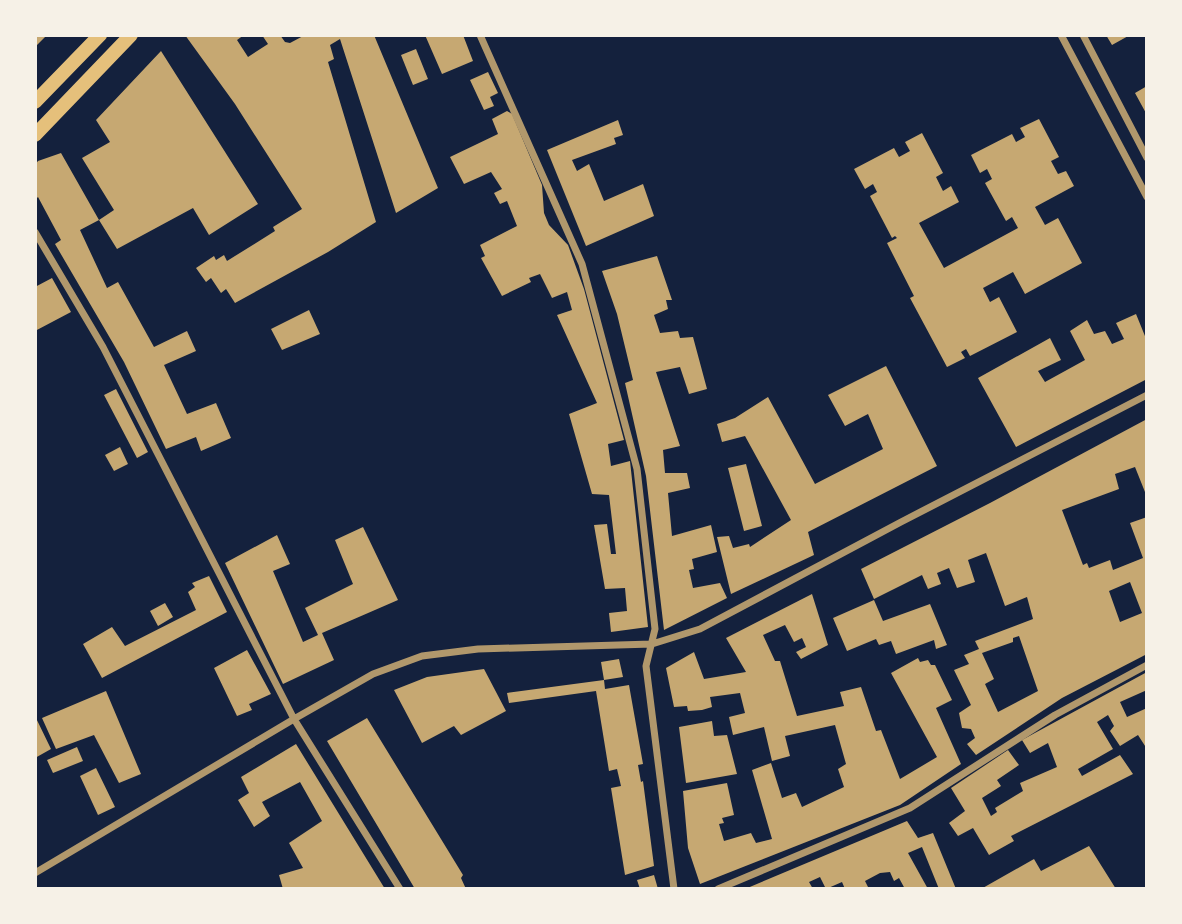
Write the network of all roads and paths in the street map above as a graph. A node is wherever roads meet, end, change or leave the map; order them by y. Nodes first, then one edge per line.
1 (100, 35) edge
2 (131, 35) edge
3 (480, 35) edge
4 (1061, 35) edge
5 (1083, 35) edge
6 (35, 102) edge
7 (35, 135) edge
8 (1147, 158) edge
9 (1147, 197) edge
10 (35, 232) edge
11 (1147, 395) edge
12 (652, 644) junction
13 (1147, 666) edge
14 (294, 719) junction
15 (35, 873) edge
16 (400, 889) edge
17 (674, 889) edge
18 (718, 889) edge

1 - 6 main road
2 - 7 main road
3 - 12 street
4 - 9 street
5 - 8 street
10 - 14 street
11 - 12 street
12 - 14 street
12 - 17 street
13 - 18 street
14 - 15 street
14 - 16 street

